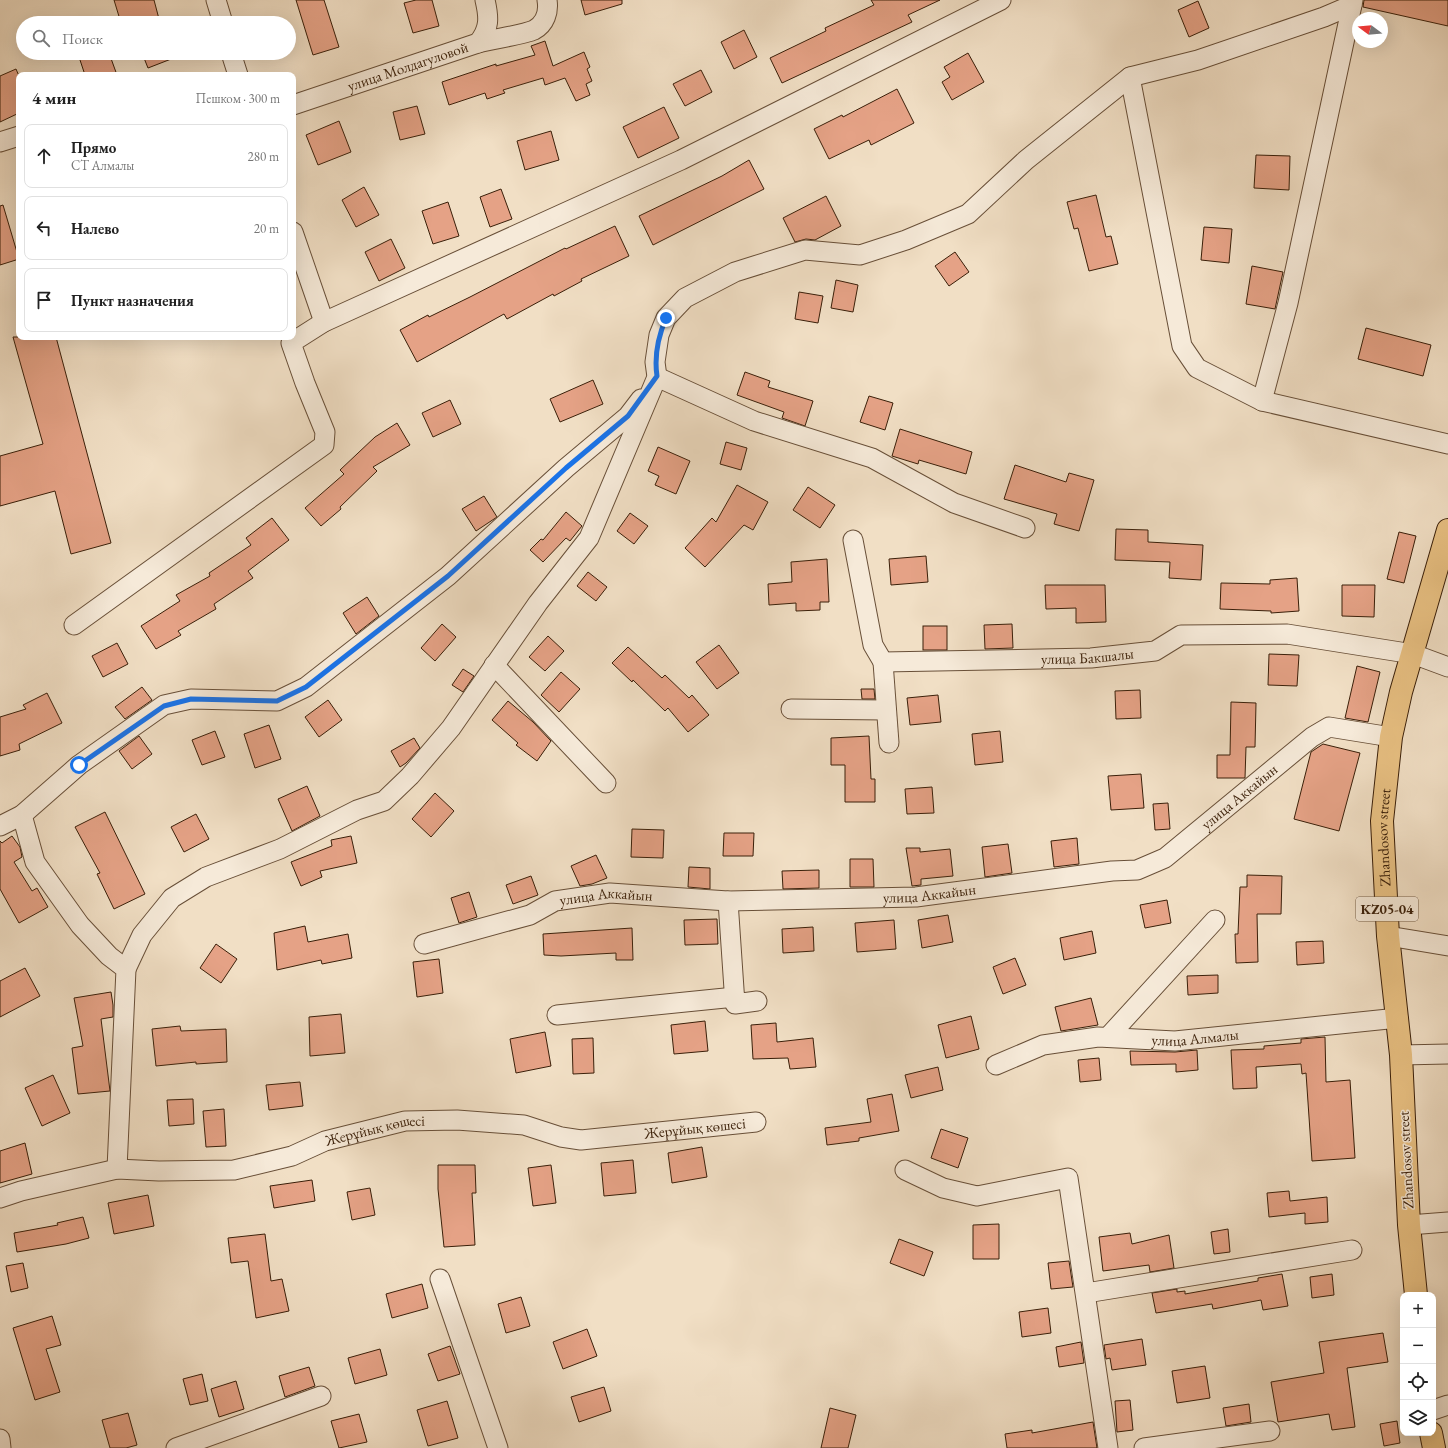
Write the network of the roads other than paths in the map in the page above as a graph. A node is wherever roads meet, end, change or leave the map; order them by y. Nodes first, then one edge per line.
1 (216, 0) edge
2 (485, 0) edge
3 (548, 0) edge
4 (1001, 0) edge
5 (1352, 2) edge
6 (221, 16) edge
7 (478, 42) junction
8 (234, 60) edge
9 (237, 72) edge
10 (1130, 78) junction
11 (296, 104) edge
12 (16, 137) edge
13 (0, 142) edge
14 (296, 241) edge
15 (324, 322) junction
16 (296, 340) edge
17 (296, 340) edge
18 (657, 376) junction
19 (1262, 401) junction
20 (1448, 444) edge
21 (1025, 528) dead end
22 (1448, 530) edge
23 (853, 540) dead end
24 (74, 625) dead end
25 (1413, 654) junction
26 (883, 662) junction
27 (494, 665) junction
28 (1448, 667) edge
29 (792, 709) dead end
30 (886, 710) junction
31 (1391, 737) junction
32 (889, 743) dead end
33 (606, 783) dead end
34 (22, 815) junction
35 (0, 826) edge
36 (728, 901) junction
37 (1215, 920) dead end
38 (1388, 936) junction
39 (424, 944) dead end
40 (1448, 946) edge
41 (126, 970) junction
42 (735, 997) junction
43 (757, 1001) dead end
44 (558, 1015) dead end
45 (1398, 1018) junction
46 (1108, 1037) junction
47 (1448, 1054) edge
48 (1401, 1055) junction
49 (996, 1065) dead end
50 (756, 1122) dead end
51 (118, 1170) junction
52 (905, 1170) dead end
53 (0, 1198) edge
54 (1448, 1222) edge
55 (1409, 1225) junction
56 (1352, 1250) dead end
57 (440, 1279) dead end
58 (1416, 1292) edge
59 (1086, 1293) junction
60 (321, 1396) dead end
61 (1448, 1405) edge
62 (1436, 1409) edge
63 (1270, 1431) dead end
64 (1432, 1436) edge
65 (0, 1439) edge
66 (1, 1448) edge
67 (176, 1448) edge
68 (498, 1448) edge
69 (1108, 1448) edge
70 (1144, 1448) edge
71 (1434, 1448) edge

1 - 6 street
2 - 7 street, улица Молдагуловой
3 - 7 street
4 - 15 street
5 - 10 street
5 - 19 street
7 - 11 street, улица Молдагуловой
8 - 9 street
10 - 18 street
10 - 19 street
12 - 13 street
14 - 15 street
15 - 17 street
16 - 24 street
18 - 21 street
18 - 27 street
18 - 34 street
19 - 20 street
22 - 25 main road, Zhandosov street / KZ05-04
23 - 26 street
25 - 26 street, улица Бакшалы
25 - 28 street, улица Бакшалы
25 - 31 main road, Zhandosov street / KZ05-04
26 - 30 street
27 - 33 street
27 - 41 street
29 - 30 street
30 - 32 street
31 - 36 street, улица Аккайын
31 - 38 main road, Zhandosov street / KZ05-04
34 - 35 street
34 - 41 street
36 - 39 street, улица Аккайын
36 - 42 street
37 - 46 street
38 - 40 street
38 - 45 main road, Zhandosov street / KZ05-04
41 - 51 street
42 - 43 street
42 - 44 street
45 - 46 street, улица Алмалы
45 - 48 main road, Zhandosov street / KZ05-04
46 - 49 street, улица Алмалы
47 - 48 street
48 - 55 main road, Zhandosov street / KZ05-04
50 - 51 street, Жерұйық көшесі
51 - 53 street, Жерұйық көшесі
52 - 59 street
54 - 55 street
55 - 58 main road, Zhandosov street / KZ05-04
56 - 59 street
57 - 68 street
59 - 69 street
60 - 67 street
61 - 62 street
63 - 70 street
64 - 71 main road
65 - 66 street

